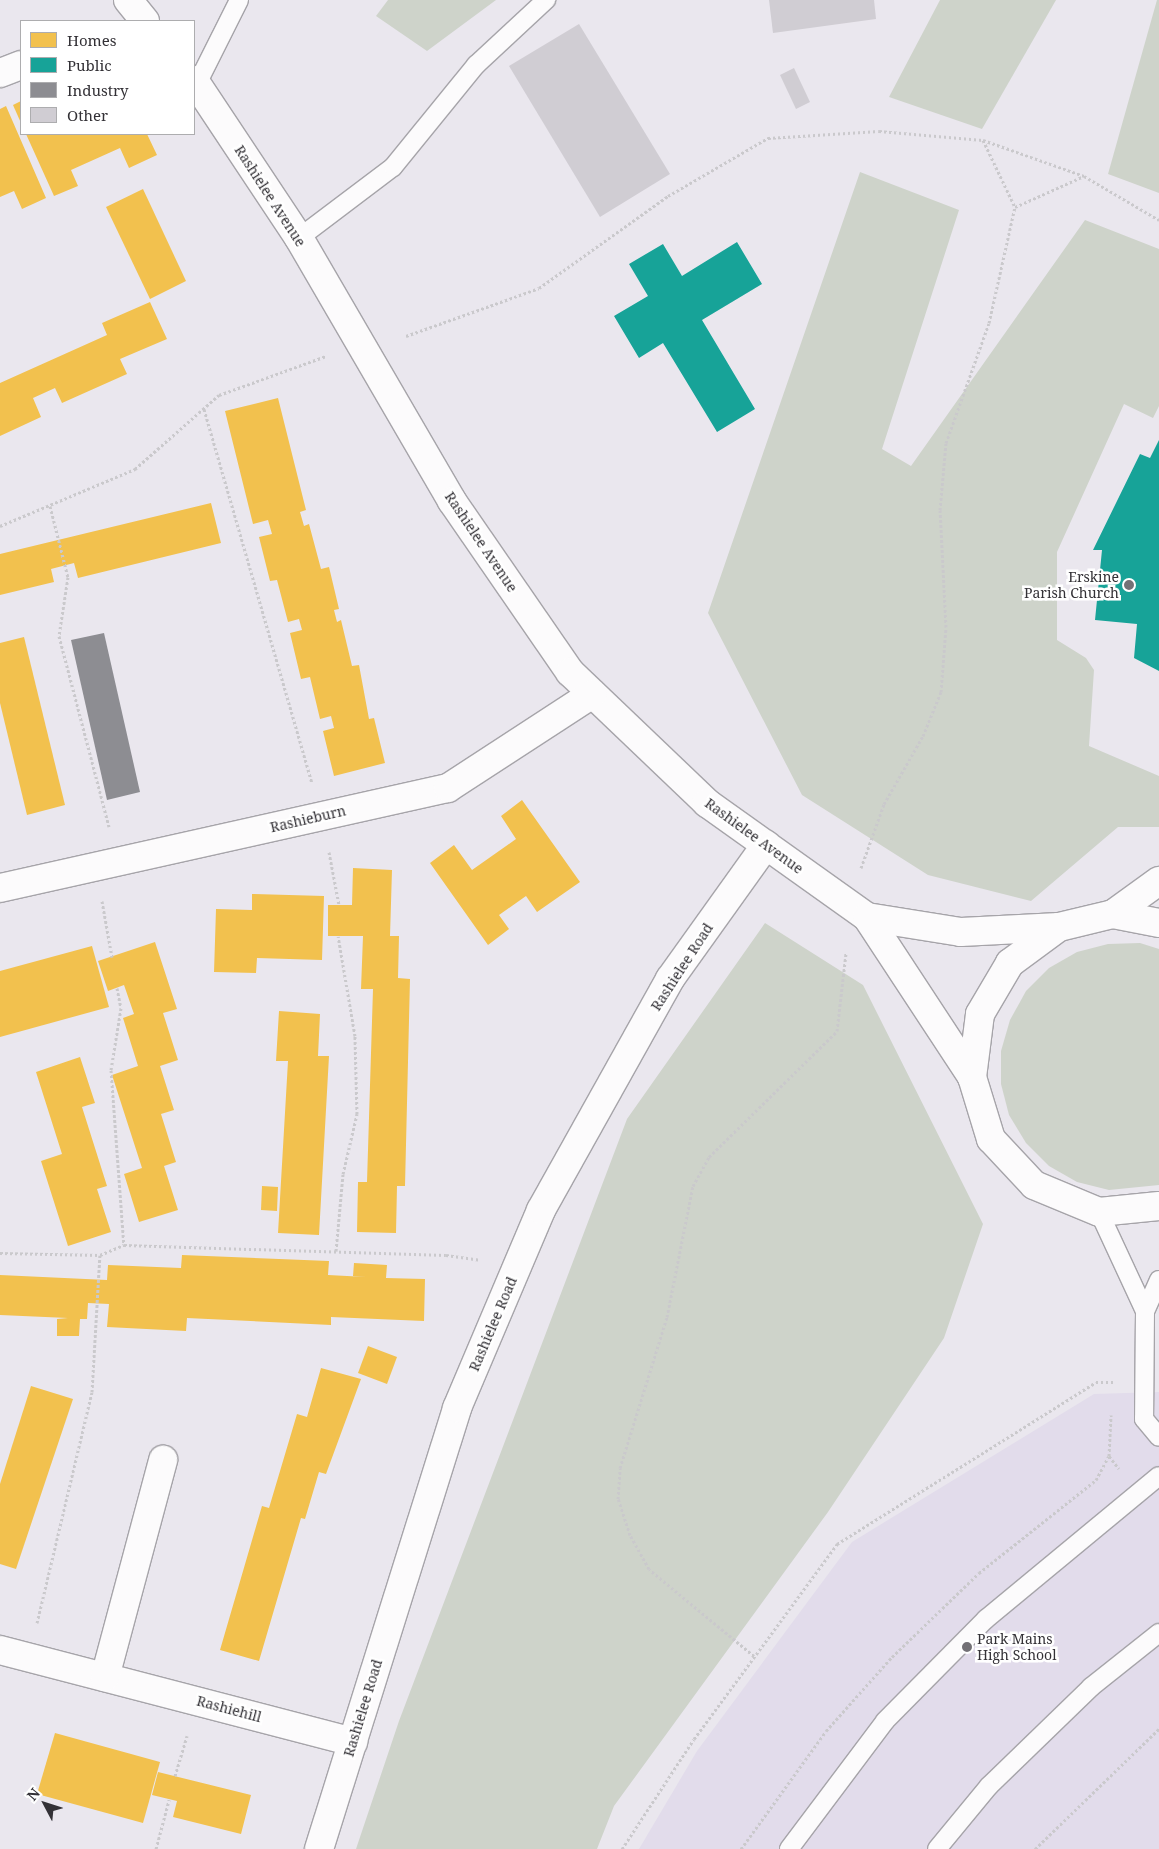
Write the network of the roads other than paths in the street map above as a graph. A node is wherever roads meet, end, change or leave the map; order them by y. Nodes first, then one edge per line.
1 (128, 0) edge
2 (239, 0) edge
3 (546, 0) edge
4 (144, 20) edge
5 (20, 65) edge
6 (0, 73) edge
7 (195, 82) edge
8 (299, 238) junction
9 (592, 694) junction
10 (766, 845) junction
11 (1159, 881) edge
12 (0, 888) edge
13 (859, 911) junction
14 (1113, 914) junction
15 (1159, 923) edge
16 (1059, 928) junction
17 (972, 1077) junction
18 (1159, 1206) edge
19 (1099, 1212) junction
20 (1159, 1280) edge
21 (1145, 1311) junction
22 (1159, 1437) edge
23 (163, 1460) dead end
24 (1159, 1476) edge
25 (1159, 1633) edge
26 (0, 1650) edge
27 (105, 1677) junction
28 (352, 1742) junction
29 (319, 1849) edge
30 (788, 1849) edge
31 (937, 1849) edge

1 - 4 street
2 - 7 lane
3 - 8 lane
5 - 6 street
7 - 8 street, Rashielee Avenue
8 - 9 street, Rashielee Avenue
9 - 10 street, Rashielee Avenue
9 - 12 street, Rashieburn
10 - 13 street, Rashielee Avenue
10 - 28 street, Rashielee Road
11 - 14 street
13 - 16 street, Rashielee Avenue
13 - 17 street, Rashielee Avenue
14 - 15 street
14 - 16 street
16 - 17 street
17 - 19 street
18 - 19 street
19 - 21 lane
20 - 21 lane
21 - 22 lane
23 - 27 street
24 - 30 lane
25 - 31 lane
26 - 27 street, Rashiehill
27 - 28 street, Rashiehill
28 - 29 street, Rashielee Road

